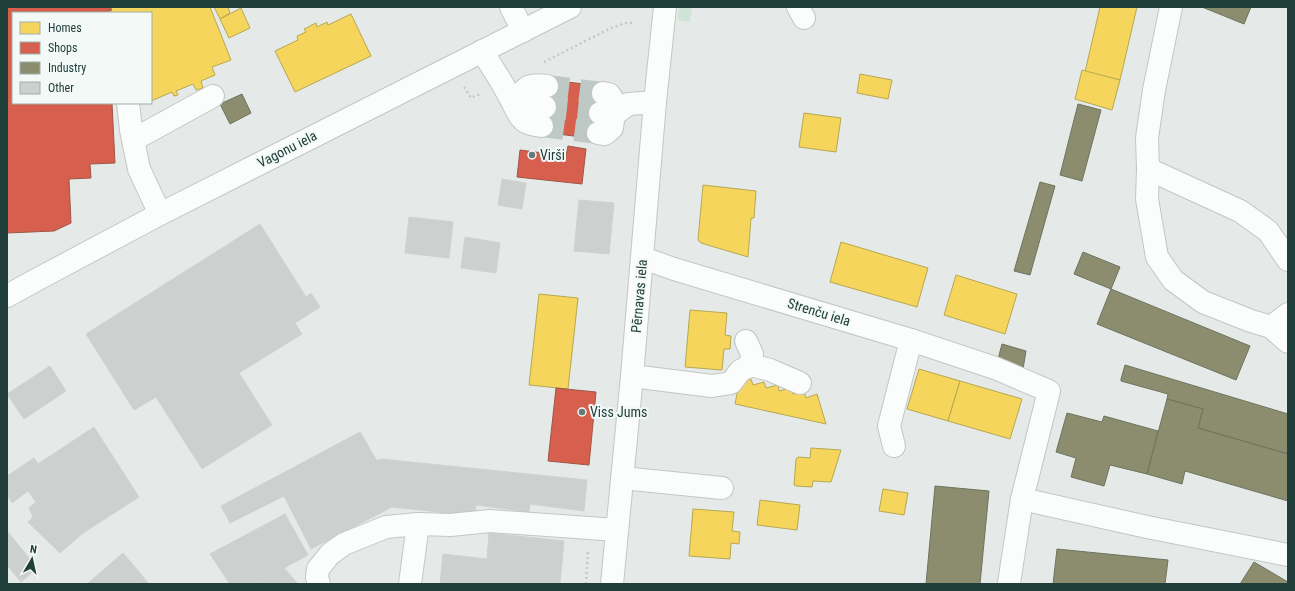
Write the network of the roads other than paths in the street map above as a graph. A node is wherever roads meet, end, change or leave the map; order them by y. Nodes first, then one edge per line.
1 (511, 7) edge
2 (570, 7) edge
3 (665, 7) edge
4 (1171, 7) edge
5 (523, 31) junction
6 (482, 51) junction
7 (213, 96) dead end
8 (656, 102) junction
9 (128, 104) edge
10 (545, 106) tunnel mouth
11 (604, 114) tunnel mouth
12 (133, 140) junction
13 (1148, 169) junction
14 (160, 214) junction
15 (1268, 231) junction
16 (1288, 239) edge
17 (643, 258) junction
18 (1288, 260) edge
19 (7, 296) edge
20 (1288, 314) edge
21 (1271, 327) junction
22 (911, 340) junction
23 (746, 341) dead end
24 (1288, 342) edge
25 (751, 365) junction
26 (632, 376) junction
27 (800, 382) dead end
28 (894, 446) dead end
29 (622, 478) junction
30 (722, 488) dead end
31 (1022, 499) junction
32 (418, 524) junction
33 (617, 530) junction
34 (1288, 555) edge
35 (1009, 583) edge
36 (319, 584) edge
37 (410, 584) edge
38 (612, 584) edge

1 - 5 street
2 - 5 street, Vagonu iela
3 - 8 street, Pērnavas iela
4 - 13 street
5 - 6 street, Vagonu iela
6 - 10 street
6 - 14 street, Vagonu iela
7 - 12 street
8 - 11 street
8 - 17 street, Pērnavas iela
9 - 12 street
12 - 14 street
13 - 15 street
13 - 21 street
14 - 19 street, Vagonu iela
15 - 16 street
15 - 18 street
17 - 22 street, Strenču iela
17 - 26 street, Pērnavas iela
20 - 21 street
21 - 24 street
22 - 28 street
22 - 31 street, Strenču iela
23 - 25 street
25 - 26 street
25 - 27 street
26 - 29 street, Pērnavas iela
29 - 30 street
29 - 33 street, Pērnavas iela
31 - 34 street
31 - 35 street
32 - 33 street
32 - 36 street
32 - 37 street
33 - 38 street, Pērnavas iela

